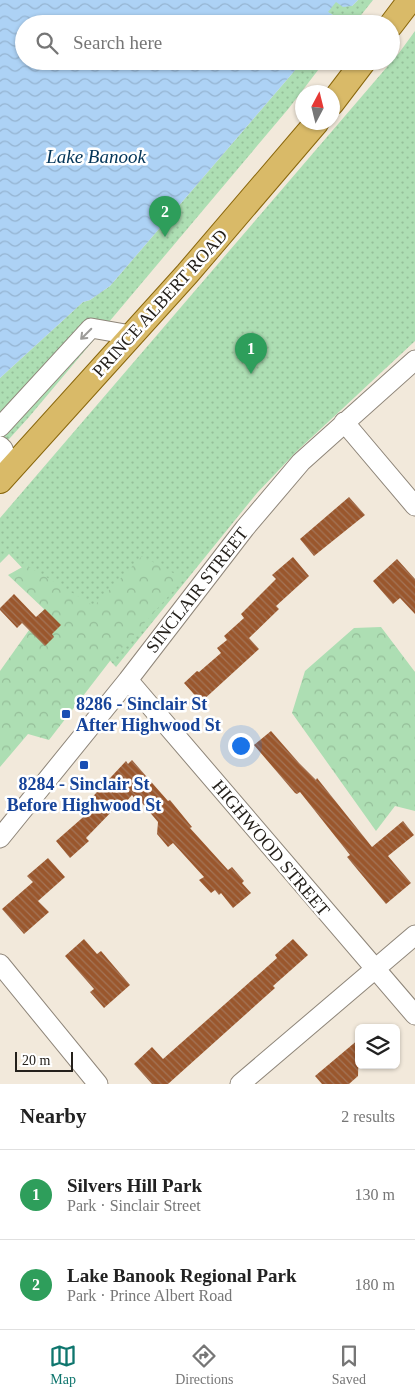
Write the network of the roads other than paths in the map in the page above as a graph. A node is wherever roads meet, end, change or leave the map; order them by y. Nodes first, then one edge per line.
1 (410, 0) edge
2 (399, 15) edge
3 (357, 70) edge
4 (340, 93) edge
5 (310, 130) edge
6 (131, 336) junction
7 (415, 360) edge
8 (344, 422) junction
9 (0, 427) edge
10 (0, 446) edge
11 (6, 475) edge
12 (415, 506) edge
13 (128, 680) junction
14 (0, 838) edge
15 (415, 936) edge
16 (0, 964) edge
17 (374, 969) junction
18 (415, 1016) edge
19 (98, 1084) edge
20 (240, 1084) edge

1 - 2 main road
3 - 4 main road
5 - 6 main road, PRINCE ALBERT ROAD
6 -> 9 street
6 - 11 main road, PRINCE ALBERT ROAD
7 - 8 street, SINCLAIR STREET
8 - 12 street
8 - 13 street, SINCLAIR STREET
10 - 11 street
13 - 14 street, SINCLAIR STREET
13 - 17 street, HIGHWOOD STREET
15 - 17 street
16 - 19 street
17 - 18 street, HIGHWOOD STREET
17 - 20 street

